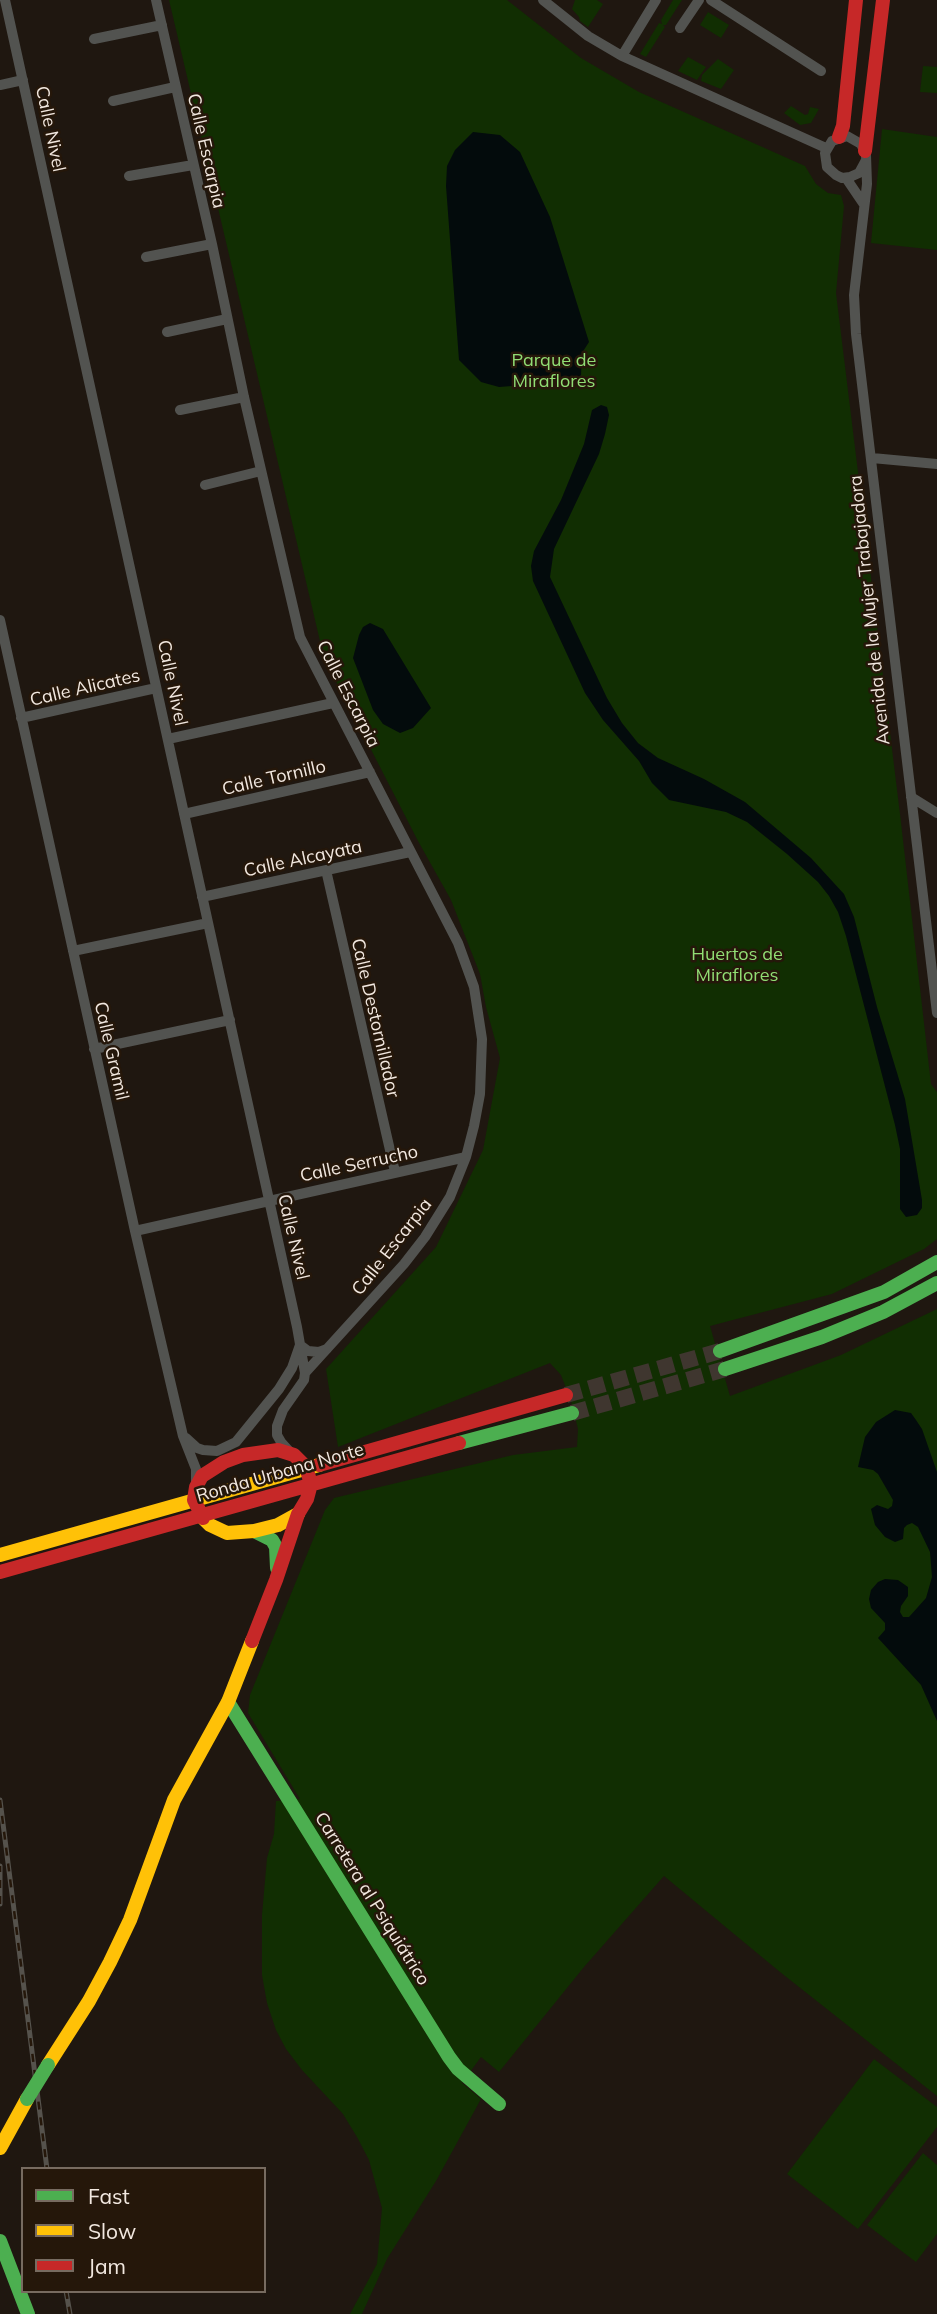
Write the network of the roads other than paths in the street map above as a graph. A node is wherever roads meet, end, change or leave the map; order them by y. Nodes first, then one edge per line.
1 (5, 0) edge
2 (156, 0) edge
3 (543, 0) edge
4 (656, 0) edge
5 (699, 0) edge
6 (711, 0) edge
7 (856, 0) edge
8 (883, 0) edge
9 (162, 25) junction
10 (680, 28) dead end
11 (94, 39) dead end
12 (622, 56) junction
13 (821, 71) dead end
14 (23, 80) junction
15 (0, 85) edge
16 (175, 87) junction
17 (113, 101) dead end
18 (839, 137) junction
19 (827, 148) junction
20 (865, 155) junction
21 (192, 164) junction
22 (129, 176) dead end
23 (846, 178) junction
24 (863, 203) junction
25 (212, 244) junction
26 (146, 257) dead end
27 (228, 319) junction
28 (167, 332) dead end
29 (244, 397) junction
30 (180, 410) dead end
31 (872, 458) junction
32 (937, 464) edge
33 (261, 471) junction
34 (205, 485) dead end
35 (0, 620) edge
36 (156, 688) junction
37 (333, 703) junction
38 (21, 718) junction
39 (167, 739) junction
40 (370, 772) junction
41 (911, 797) junction
42 (937, 813) edge
43 (184, 814) junction
44 (410, 852) junction
45 (326, 870) junction
46 (202, 897) junction
47 (208, 923) junction
48 (73, 951) junction
49 (937, 1013) edge
50 (230, 1020) junction
51 (94, 1049) junction
52 (467, 1157) junction
53 (395, 1172) junction
54 (268, 1199) junction
55 (135, 1231) junction
56 (937, 1262) edge
57 (937, 1283) edge
58 (300, 1346) junction
59 (331, 1347) junction
60 (720, 1351) tunnel mouth
61 (725, 1369) tunnel mouth
62 (305, 1373) junction
63 (566, 1395) tunnel mouth
64 (572, 1413) tunnel mouth
65 (183, 1436) junction
66 (294, 1455) junction
67 (306, 1467) junction
68 (311, 1484) junction
69 (195, 1494) junction
70 (298, 1514) junction
71 (201, 1516) junction
72 (254, 1531) junction
73 (0, 1555) edge
74 (0, 1572) edge
75 (276, 1580) junction
76 (228, 1702) junction
77 (499, 2104) dead end
78 (0, 2148) edge
79 (0, 2241) edge
80 (28, 2314) edge

1 - 14 street, Calle Nivel
2 - 9 street, Calle Escarpia
3 - 12 street
4 - 12 street
5 - 10 street
6 - 13 street
7 - 18 street
8 - 20 street, Avenida de la Mujer Trabajadora
9 - 11 street
9 - 16 street, Calle Escarpia
12 - 19 street
14 - 15 street
14 - 36 street, Calle Nivel
16 - 17 street
16 - 21 street, Calle Escarpia
18 - 19 street
18 - 20 street
19 - 23 street
20 - 23 street
20 - 24 street, Avenida de la Mujer Trabajadora
21 - 22 street
21 - 25 street, Calle Escarpia
23 - 24 street
24 - 31 street, Avenida de la Mujer Trabajadora
25 - 26 street
25 - 27 street, Calle Escarpia
27 - 28 street
27 - 29 street, Calle Escarpia
29 - 30 street
29 - 33 street, Calle Escarpia
31 - 32 street
31 - 41 street, Avenida de la Mujer Trabajadora
33 - 34 street
33 - 37 street, Calle Escarpia
35 - 38 street, Calle Gramil
36 - 38 street, Calle Alicates
36 - 39 street, Calle Nivel
37 - 39 street
37 - 40 street, Calle Escarpia
38 - 48 street, Calle Gramil
39 - 43 street, Calle Nivel
40 - 43 street, Calle Tornillo
40 - 44 street, Calle Escarpia
41 - 42 street
41 - 49 street, Avenida de la Mujer Trabajadora
43 - 46 street, Calle Nivel
44 - 45 street, Calle Alcayata
44 - 52 street, Calle Escarpia
45 - 46 street, Calle Alcayata
45 - 53 street, Calle Destornillador
46 - 47 street, Calle Nivel
47 - 48 street
47 - 50 street, Calle Nivel
48 - 51 street, Calle Gramil
50 - 51 street
50 - 54 street, Calle Nivel
51 - 55 street, Calle Gramil
52 - 53 street, Calle Serrucho
52 - 59 street, Calle Escarpia
53 - 54 street, Calle Serrucho
54 - 55 street, Calle Serrucho
54 - 58 street, Calle Nivel
55 - 65 street, Calle Gramil
56 - 60 street
57 - 61 street
58 - 59 street
58 - 62 street, Calle Nivel
58 - 65 street
59 - 62 street, Calle Escarpia
62 - 66 street, Calle Escarpia
63 - 67 street, Ronda Urbana Norte
64 - 68 street, Ronda Urbana Norte
65 - 69 street, Calle Gramil
66 - 67 street
66 - 69 street
67 - 68 street
67 - 69 street, Ronda Urbana Norte
68 - 70 street
68 - 71 street, Ronda Urbana Norte
69 - 71 street
69 - 73 street, Ronda Urbana Norte
70 - 72 street
70 - 75 street
71 - 72 street
71 - 74 street, Ronda Urbana Norte
72 - 75 street
75 - 76 street
76 - 77 street, Carretera al Psiquiátrico
76 - 78 street, bridge
79 - 80 street

